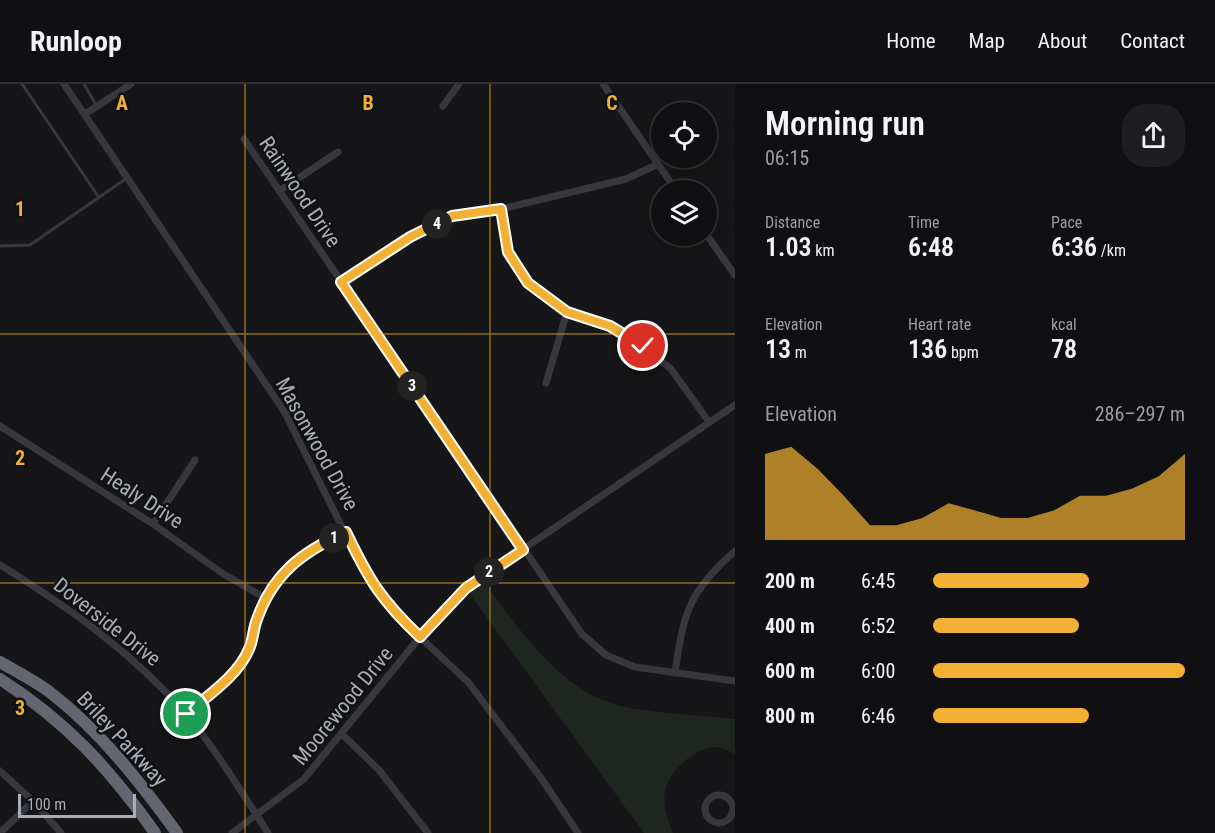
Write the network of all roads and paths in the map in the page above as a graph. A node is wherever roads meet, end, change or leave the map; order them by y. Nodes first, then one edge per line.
1 (22, 84) edge
2 (64, 84) edge
3 (84, 84) edge
4 (130, 84) edge
5 (459, 84) edge
6 (603, 84) edge
7 (97, 106) junction
8 (443, 106) dead end
9 (85, 114) junction
10 (244, 139) dead end
11 (338, 152) dead end
12 (651, 154) edge
13 (651, 167) edge
14 (128, 178) junction
15 (279, 190) junction
16 (98, 196) junction
17 (501, 209) junction
18 (0, 246) edge
19 (714, 246) edge
20 (735, 275) edge
21 (341, 282) junction
22 (567, 312) junction
23 (546, 383) dead end
24 (735, 405) edge
25 (709, 423) junction
26 (0, 426) edge
27 (195, 460) dead end
28 (153, 524) junction
29 (346, 532) junction
30 (523, 550) junction
31 (735, 551) edge
32 (0, 565) edge
33 (265, 598) junction
34 (420, 637) junction
35 (0, 662) edge
36 (675, 673) junction
37 (0, 679) edge
38 (735, 681) edge
39 (186, 714) junction
40 (343, 735) junction
41 (0, 771) edge
42 (33, 801) junction
43 (258, 816) junction
44 (733, 819) edge
45 (0, 833) edge
46 (61, 833) edge
47 (155, 833) edge
48 (177, 833) edge
49 (232, 833) edge
50 (268, 833) edge
51 (428, 833) edge
52 (578, 833) edge

1 - 16 lane
2 - 9 street, Masonwood Drive
3 - 7 lane
4 - 7 street
5 - 8 street
6 - 12 street
7 - 9 street
9 - 14 street, Masonwood Drive
10 - 15 street, Rainwood Drive
11 - 15 street
13 - 17 street
14 - 16 lane
14 - 29 street, Masonwood Drive
15 - 21 street, Rainwood Drive
16 - 18 lane
17 - 21 street
17 - 22 street
19 - 20 street
21 - 30 street, Rainwood Drive
22 - 23 street
22 - 25 street
24 - 25 street, Moorewood Drive
25 - 30 street, Moorewood Drive
26 - 28 street, Healy Drive
27 - 28 street
28 - 33 street, Healy Drive
29 - 33 street
29 - 34 street, Masonwood Drive
30 - 34 street, Moorewood Drive
30 - 36 street, Rainwood Drive
31 - 36 street
32 - 39 street, Doverside Drive
33 - 39 street
34 - 40 street, Moorewood Drive
34 - 52 street, Masonwood Drive
35 - 48 highway, Briley Parkway
36 - 38 street, Rainwood Drive
37 - 47 highway, Briley Parkway
39 - 43 street, Doverside Drive
40 - 43 street, Moorewood Drive
40 - 51 street
41 - 42 street
42 - 45 street
42 - 46 street
43 - 49 street, Moorewood Drive
43 - 50 street, Doverside Drive
44 - 44 street

